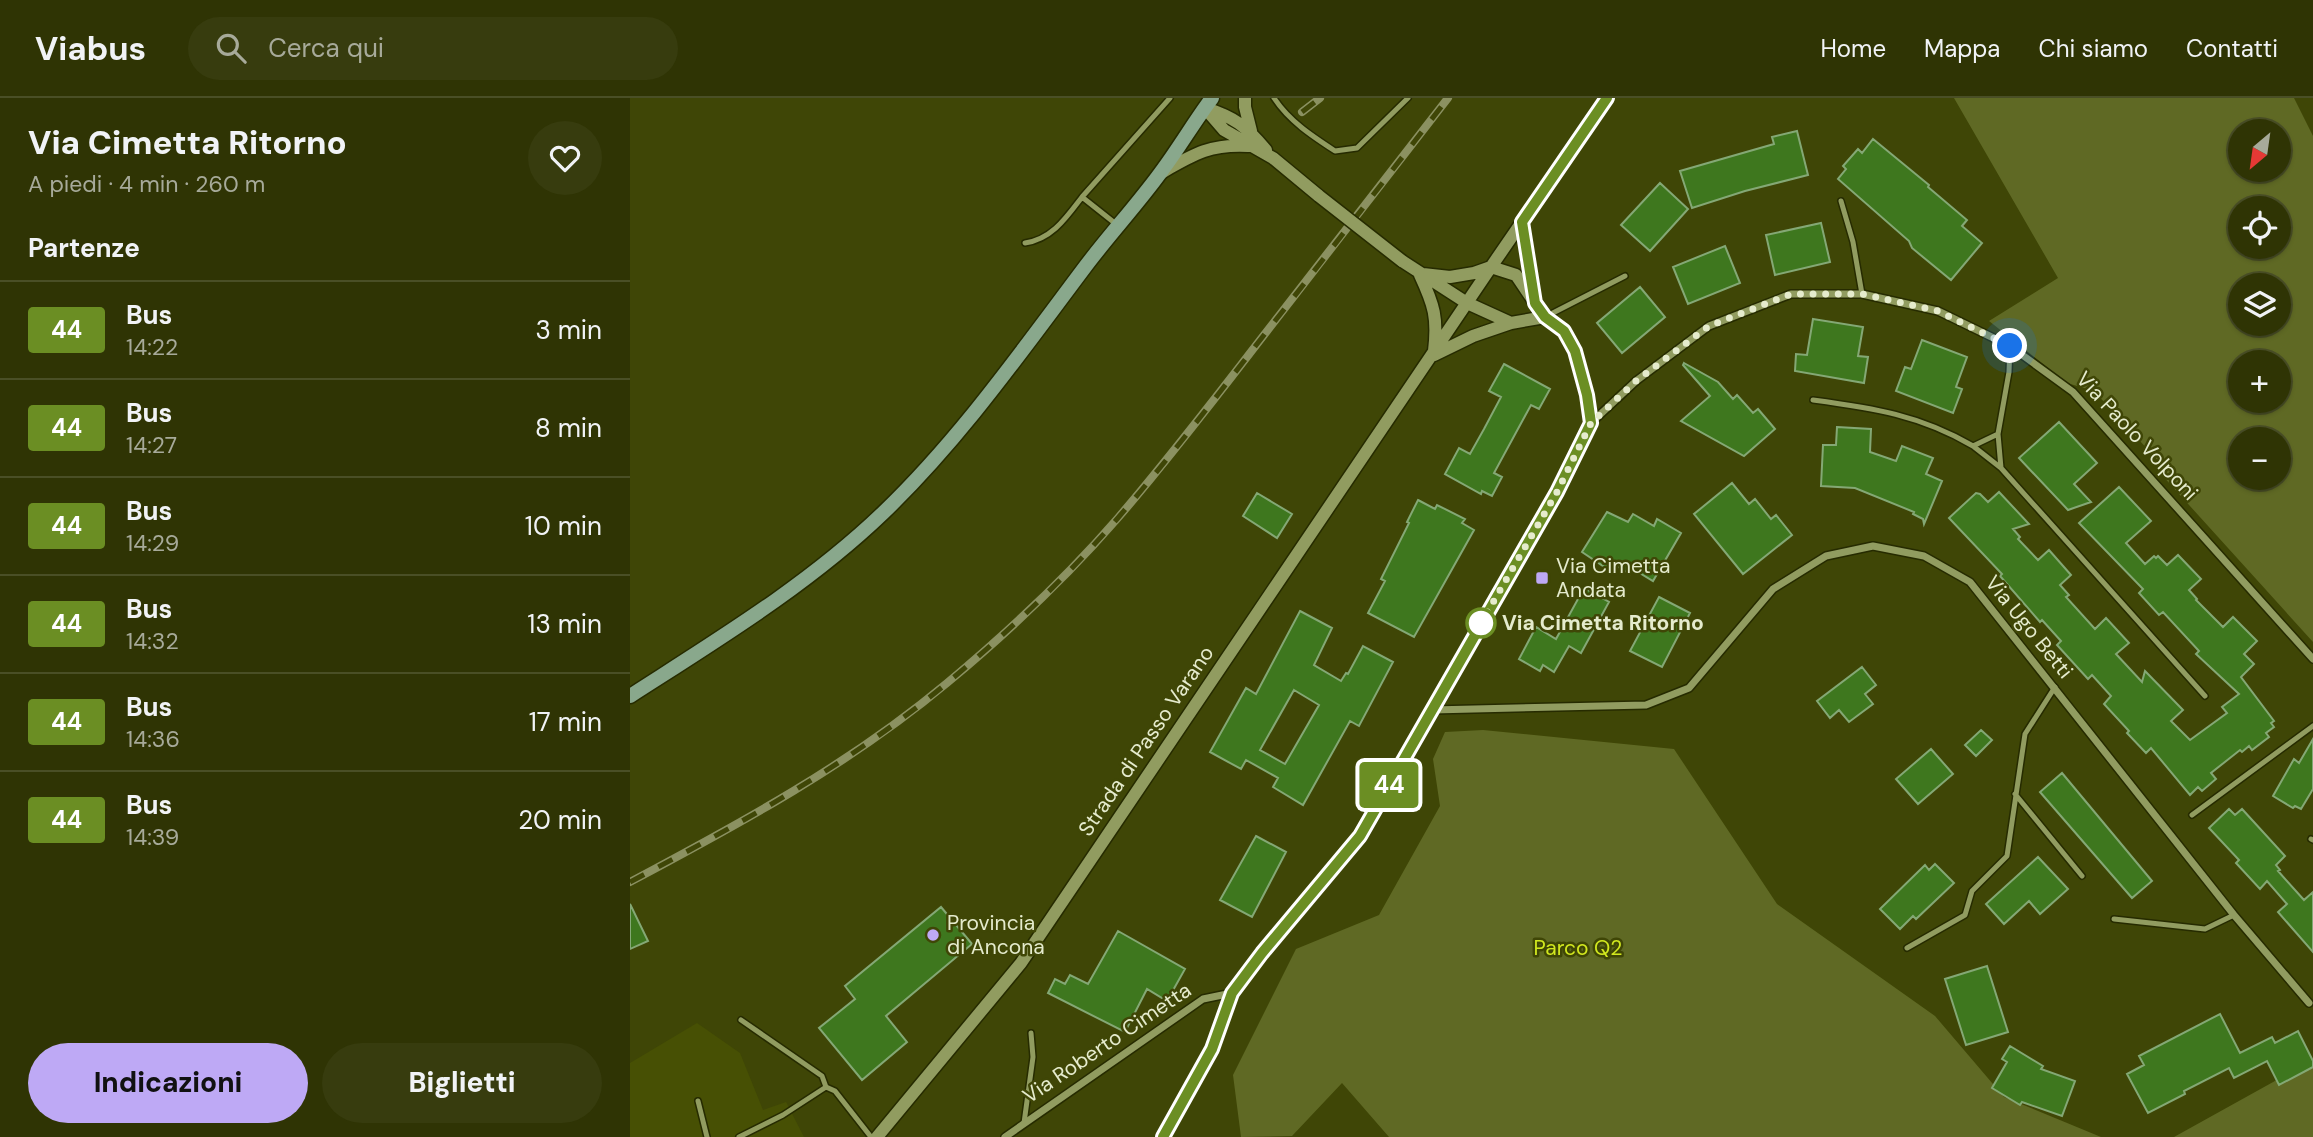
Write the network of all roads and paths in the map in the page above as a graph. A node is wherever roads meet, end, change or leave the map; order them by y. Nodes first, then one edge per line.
1 (1170, 98) edge
2 (1245, 98) edge
3 (1274, 98) edge
4 (1408, 98) edge
5 (1607, 98) edge
6 (1208, 103) edge
7 (1251, 131) junction
8 (1255, 147) junction
9 (1273, 158) junction
10 (1161, 173) junction
11 (1082, 197) junction
12 (1841, 201) dead end
13 (1522, 222) junction
14 (1118, 226) junction
15 (1025, 243) dead end
16 (1491, 267) junction
17 (1420, 274) junction
18 (1625, 276) dead end
19 (1862, 294) junction
20 (1467, 303) junction
21 (1535, 303) junction
22 (1545, 317) junction
23 (1511, 323) junction
24 (2010, 346) junction
25 (1433, 355) junction
26 (1813, 400) dead end
27 (1591, 423) junction
28 (1998, 434) junction
29 (1973, 446) junction
30 (2001, 468) junction
31 (2313, 659) edge
32 (2055, 687) junction
33 (630, 696) edge
34 (2205, 696) dead end
35 (1431, 710) junction
36 (2313, 726) edge
37 (2015, 794) junction
38 (2192, 815) dead end
39 (2082, 876) dead end
40 (2234, 915) junction
41 (2114, 919) dead end
42 (1907, 948) dead end
43 (1232, 993) junction
44 (2309, 1003) dead end
45 (741, 1020) dead end
46 (1031, 1033) dead end
47 (826, 1087) junction
48 (698, 1101) dead end
49 (1024, 1124) junction
50 (707, 1137) edge
51 (738, 1137) edge
52 (871, 1137) edge
53 (877, 1137) edge
54 (1005, 1137) edge
55 (1163, 1137) edge

1 - 11 lane
2 - 7 street
3 - 4 lane
5 - 13 street, Strada di Passo Varano
6 - 7 street
6 - 8 street
6 - 10 main road
7 - 9 street
8 - 9 street
8 - 10 street
9 - 17 street, bridge
10 - 14 main road
11 - 14 lane
11 - 15 lane
12 - 19 lane
13 - 16 street, Strada di Passo Varano
13 - 21 street
14 - 33 main road
16 - 17 street
16 - 20 street, Strada di Passo Varano
16 - 21 street
17 - 20 street
17 - 25 street
18 - 22 lane
19 - 24 street, Via Paolo Volponi
19 - 27 street, Via Paolo Volponi
20 - 23 street
20 - 25 street, Strada di Passo Varano
21 - 22 street
22 - 23 street
22 - 27 street
23 - 25 street
24 - 28 lane
24 - 31 street, Via Paolo Volponi
25 - 53 street, Strada di Passo Varano
26 - 29 lane
27 - 35 street
28 - 29 lane
28 - 30 lane
29 - 30 lane
30 - 34 lane
32 - 35 street, Via Ugo Betti
32 - 37 lane
32 - 40 street, Via Ugo Betti
35 - 43 street
36 - 38 lane
37 - 39 lane
37 - 42 lane
40 - 41 lane
40 - 44 street, Via Ugo Betti
43 - 49 street, Via Roberto Cimetta
43 - 55 street
45 - 47 lane
46 - 49 lane
47 - 51 lane
47 - 52 lane
48 - 50 lane
49 - 54 street, Via Roberto Cimetta

